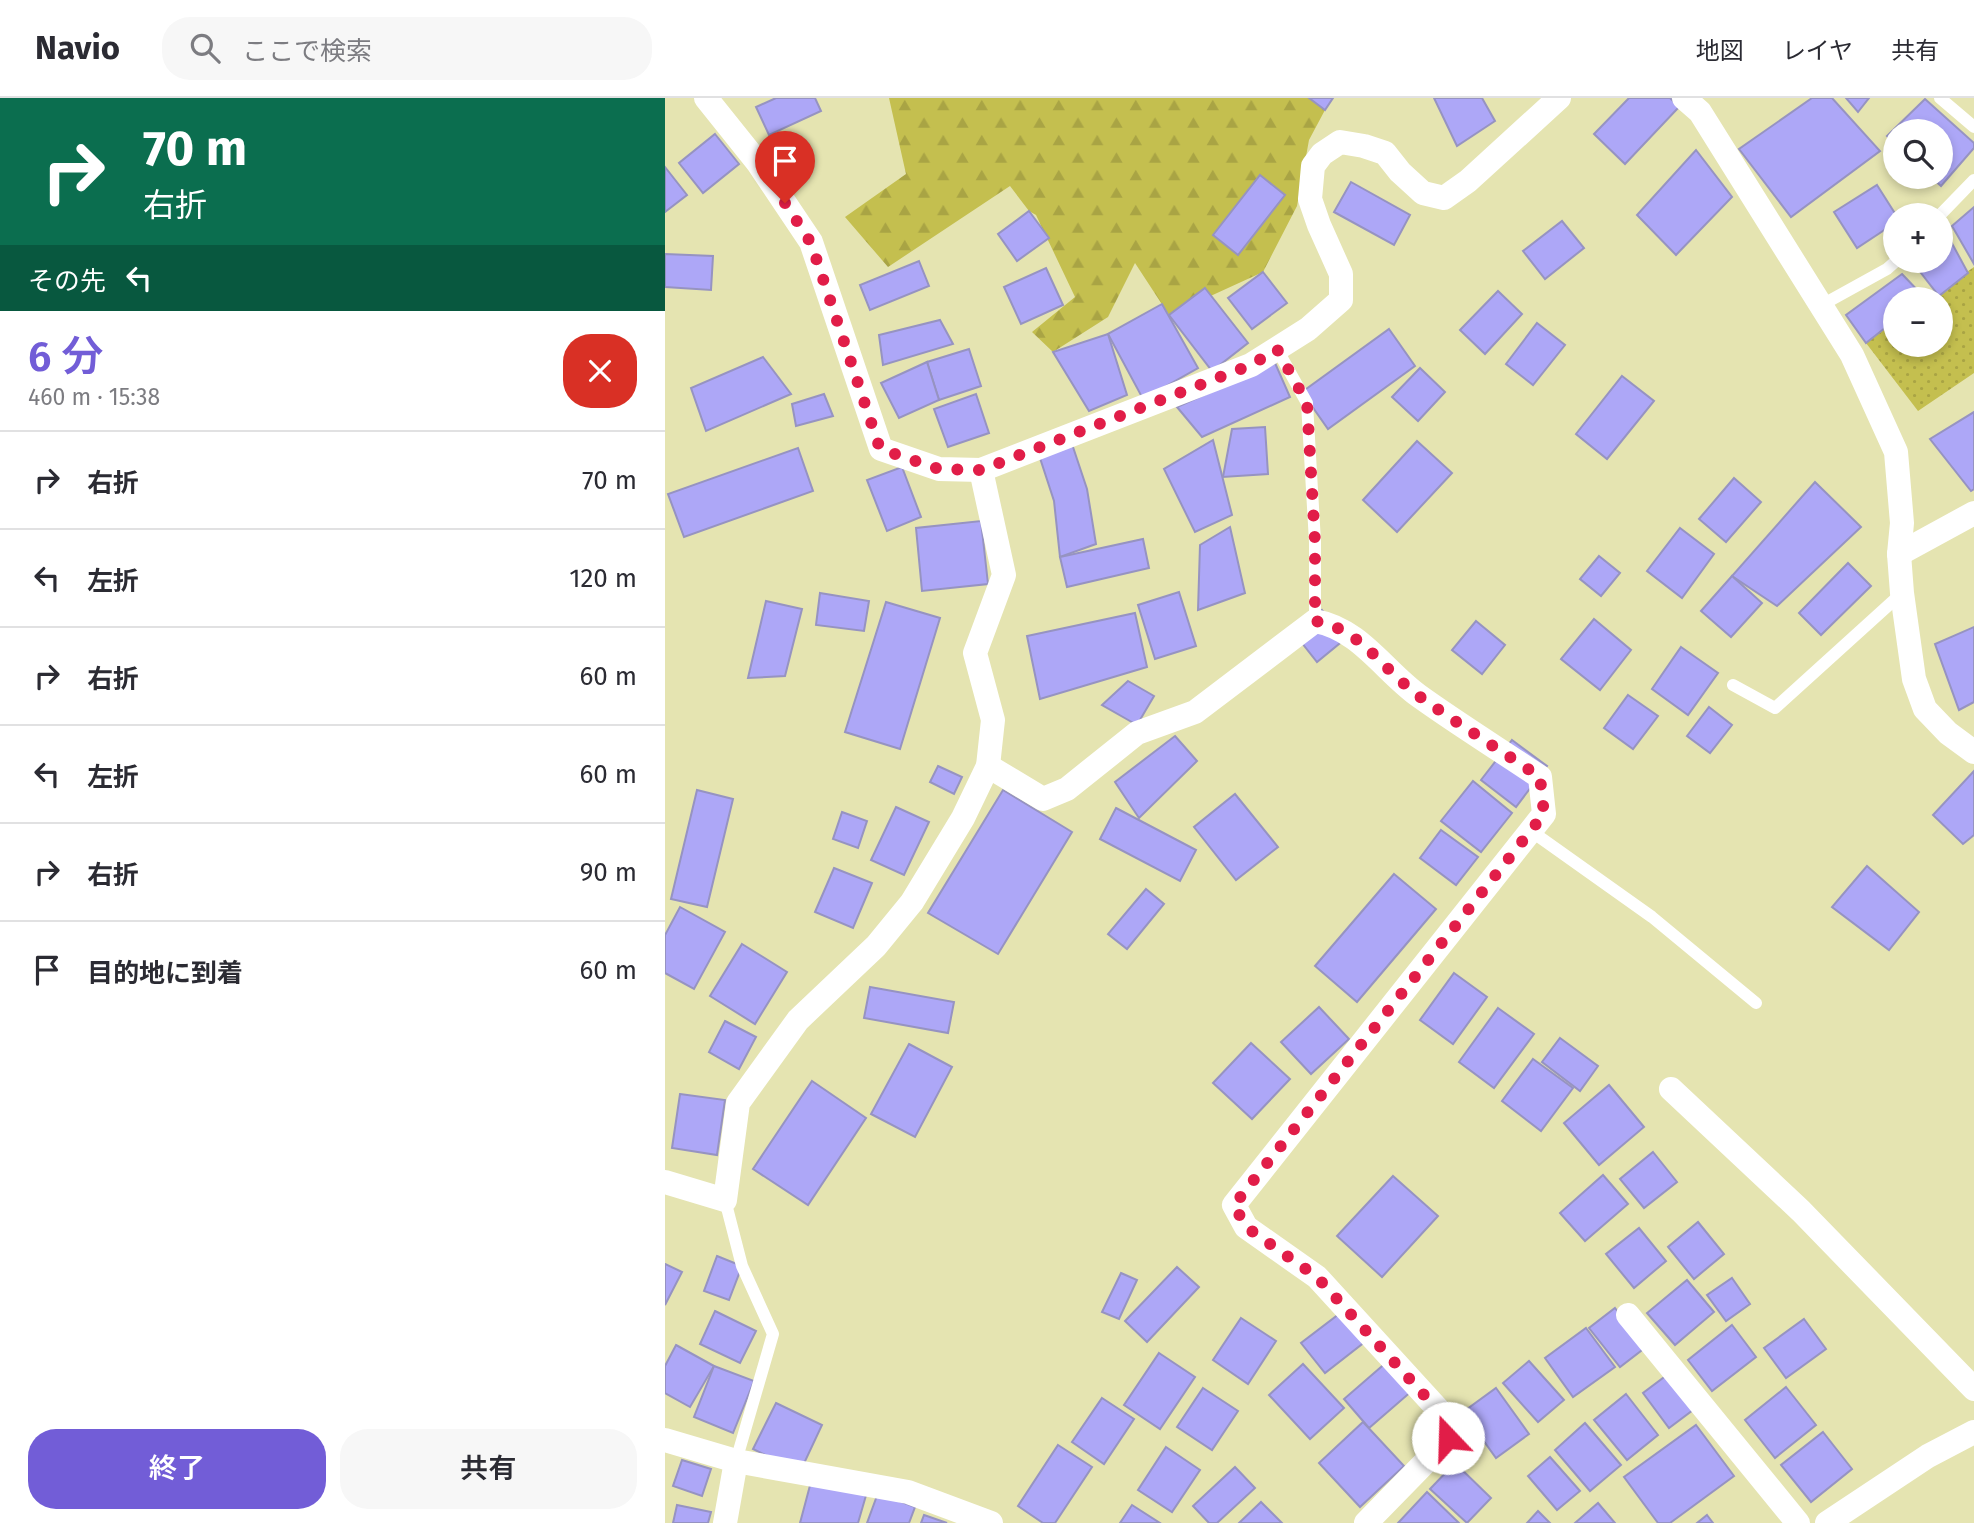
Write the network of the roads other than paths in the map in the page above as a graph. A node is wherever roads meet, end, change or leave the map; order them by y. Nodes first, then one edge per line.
1 (706, 98) edge
2 (1559, 98) edge
3 (1684, 98) edge
4 (1940, 98) edge
5 (1974, 127) edge
6 (1974, 180) edge
7 (1952, 203) edge
8 (1883, 272) edge
9 (1820, 306) junction
10 (1277, 349) junction
11 (981, 470) junction
12 (1974, 513) edge
13 (1899, 554) junction
14 (1902, 593) junction
15 (1315, 621) junction
16 (1733, 684) dead end
17 (1974, 752) edge
18 (988, 766) junction
19 (1531, 831) junction
20 (1756, 1003) dead end
21 (1671, 1089) dead end
22 (665, 1182) edge
23 (725, 1200) junction
24 (1628, 1315) dead end
25 (1974, 1389) edge
26 (1974, 1432) edge
27 (665, 1440) edge
28 (736, 1461) junction
29 (725, 1523) edge
30 (991, 1523) edge
31 (1366, 1523) edge
32 (1798, 1523) edge
33 (1827, 1523) edge

1 - 11 street
2 - 10 street
3 - 9 street
4 - 5 lane
6 - 7 lane
8 - 9 lane
9 - 13 street
10 - 11 street
10 - 15 lane
11 - 18 street
12 - 13 street
13 - 14 street
14 - 16 lane
14 - 17 street
15 - 18 street
15 - 19 street
18 - 23 street
19 - 20 lane
19 - 31 street
21 - 25 street
22 - 23 street
23 - 28 lane
24 - 32 street
26 - 33 street
27 - 28 street
28 - 29 street
28 - 30 street

